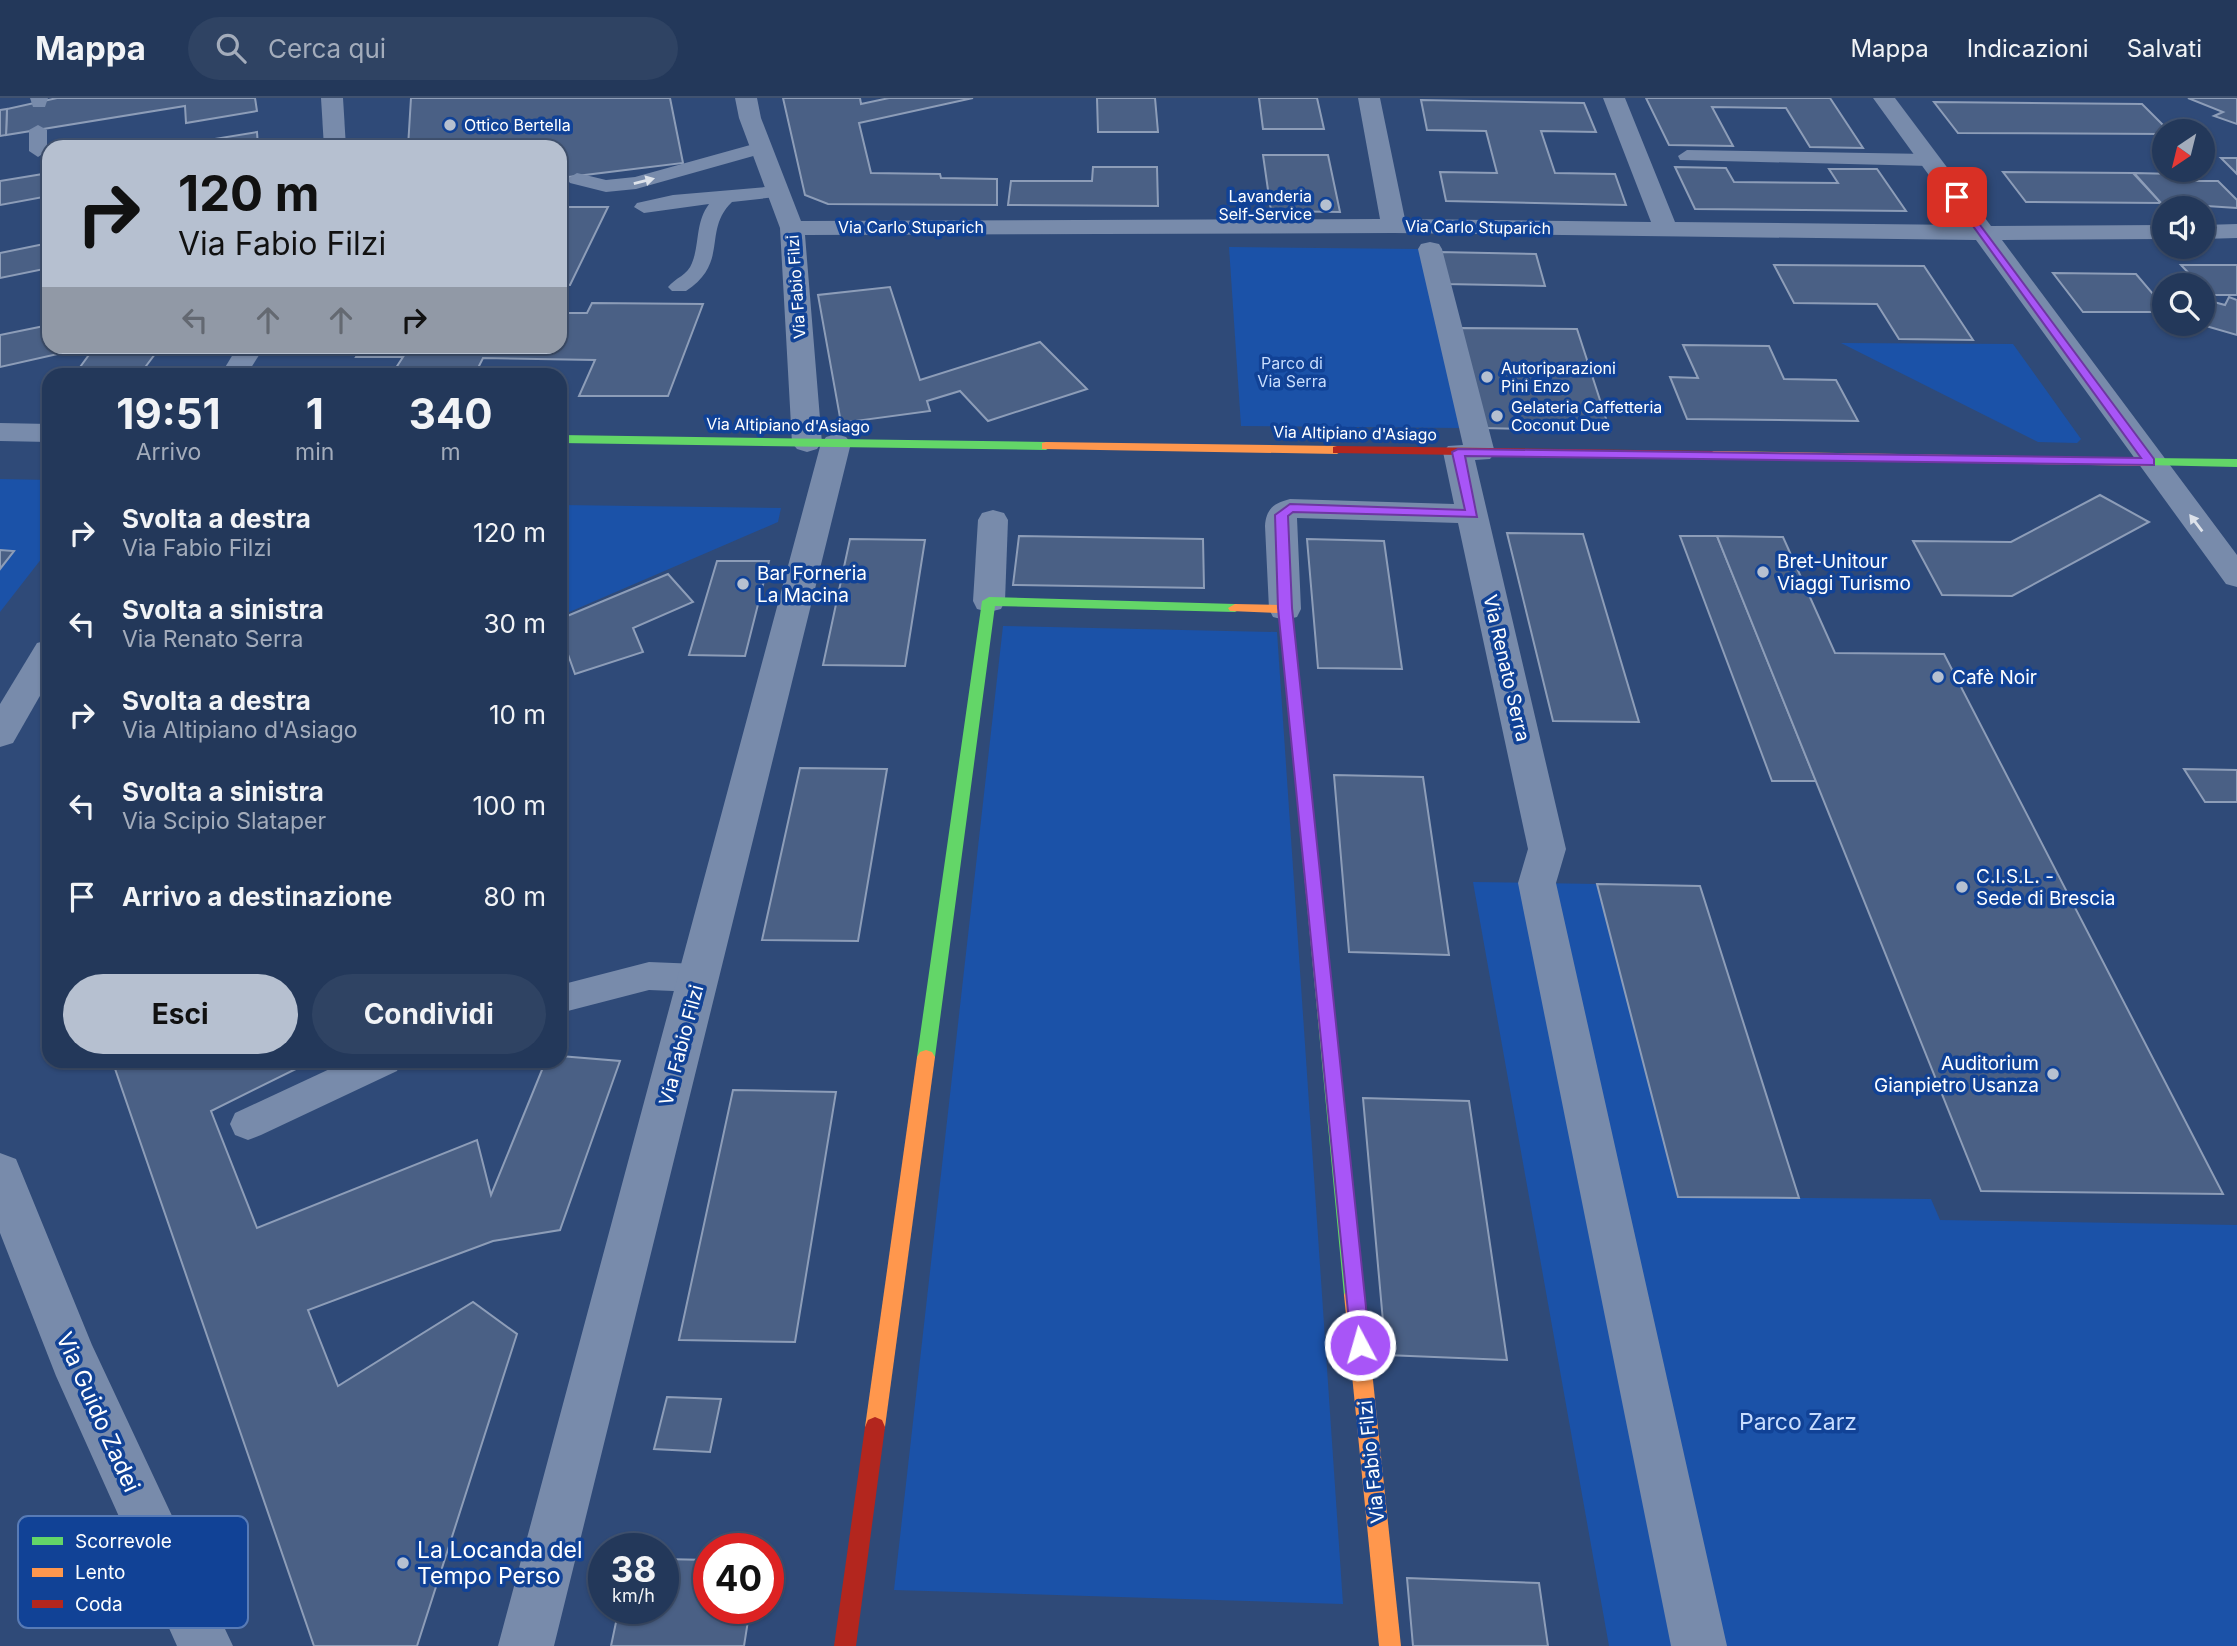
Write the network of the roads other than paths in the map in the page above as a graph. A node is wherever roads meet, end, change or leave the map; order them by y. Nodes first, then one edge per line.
1 (332, 98) edge
2 (746, 98) edge
3 (1369, 98) edge
4 (1614, 98) edge
5 (1884, 98) edge
6 (38, 130) dead end
7 (335, 140) edge
8 (761, 148) junction
9 (38, 151) dead end
10 (1687, 156) dead end
11 (1929, 160) junction
12 (578, 179) dead end
13 (778, 192) junction
14 (726, 197) junction
15 (645, 207) dead end
16 (1394, 226) junction
17 (792, 228) junction
18 (1666, 229) junction
19 (2237, 231) edge
20 (2152, 232) edge
21 (2215, 232) edge
22 (1985, 233) junction
23 (1430, 249) dead end
24 (679, 287) dead end
25 (0, 432) edge
26 (42, 433) edge
27 (567, 439) edge
28 (821, 443) junction
29 (1469, 453) junction
30 (2150, 462) junction
31 (2237, 463) edge
32 (1473, 514) junction
33 (993, 520) dead end
34 (2237, 577) edge
35 (989, 601) junction
36 (1285, 608) junction
37 (42, 663) edge
38 (0, 734) edge
39 (698, 978) junction
40 (567, 997) edge
41 (368, 1068) edge
42 (248, 1124) dead end
43 (0, 1174) edge
44 (145, 1516) edge
45 (197, 1628) edge
46 (205, 1646) edge
47 (526, 1646) edge
48 (845, 1646) edge
49 (1390, 1646) edge
50 (1699, 1646) edge

1 - 7 street
2 - 8 street, Via Fabio Filzi
3 - 16 street
4 - 18 street
5 - 11 street
6 - 9 lane
12 -> 8 lane
8 - 13 street, Via Fabio Filzi
10 - 11 lane
11 - 22 street
13 - 14 lane
13 - 17 street, Via Fabio Filzi
14 - 15 lane
14 - 24 lane
16 - 17 street, Via Carlo Stuparich
16 - 18 street, Via Carlo Stuparich
17 - 28 street, Via Fabio Filzi
18 - 22 street, Via Carlo Stuparich
19 - 21 street
20 - 22 street, Via Carlo Stuparich
22 - 30 street
23 - 29 street, Via Renato Serra
25 - 26 street
27 - 28 street, Via Altipiano d'Asiago
28 - 29 street, Via Altipiano d'Asiago
28 - 39 street, Via Fabio Filzi
29 - 30 street, Via Altipiano d'Asiago
29 - 32 street, Via Renato Serra
30 - 31 street, Via Altipiano d'Asiago
34 -> 30 street
32 - 36 street, Via Fabio Filzi
32 - 50 street, Via Renato Serra
33 - 35 street
35 - 36 street
35 - 48 street
36 - 49 street, Via Fabio Filzi
37 - 38 street
39 - 40 lane
39 - 47 street, Via Fabio Filzi
41 - 42 lane
43 - 44 street, Via Guido Zadei
45 - 46 street, Via Guido Zadei

